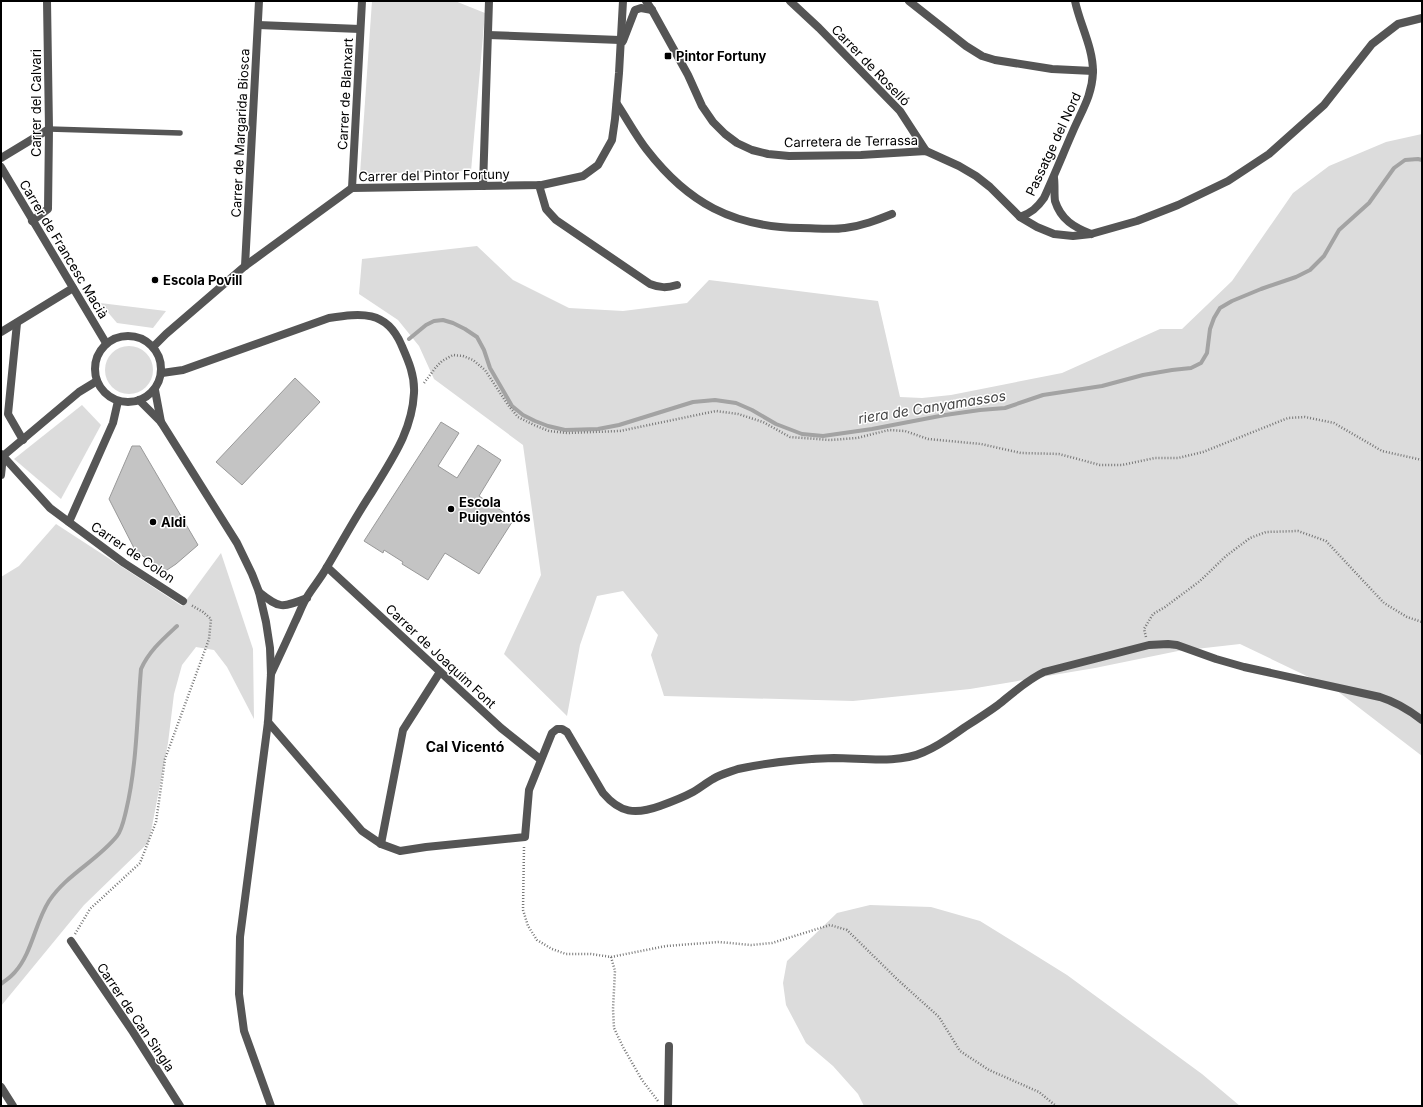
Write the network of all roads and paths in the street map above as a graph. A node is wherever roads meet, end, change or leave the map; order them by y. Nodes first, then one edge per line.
1 (48, 1) edge
2 (259, 1) edge
3 (362, 1) edge
4 (490, 1) edge
5 (623, 1) edge
6 (646, 1) edge
7 (790, 1) edge
8 (909, 1) edge
9 (1075, 1) edge
10 (652, 10) junction
11 (1422, 18) edge
12 (258, 25) junction
13 (360, 29) junction
14 (488, 35) junction
15 (620, 40) junction
16 (620, 49) junction
17 (1093, 70) junction
18 (617, 104) junction
19 (49, 129) junction
20 (180, 133) dead end
21 (926, 151) junction
22 (1, 158) edge
23 (1, 167) edge
24 (1054, 176) junction
25 (539, 185) junction
26 (483, 186) junction
27 (352, 188) junction
28 (892, 214) dead end
29 (1020, 217) junction
30 (32, 220) junction
31 (1091, 234) junction
32 (245, 266) junction
33 (677, 285) dead end
34 (73, 288) junction
35 (17, 323) junction
36 (1, 332) edge
37 (106, 343) junction
38 (154, 347) junction
39 (162, 373) junction
40 (97, 381) junction
41 (155, 390) junction
42 (414, 391) junction
43 (139, 400) junction
44 (118, 401) junction
45 (161, 422) junction
46 (23, 440) junction
47 (2, 455) edge
48 (1422, 460) edge
49 (1, 475) edge
50 (69, 522) junction
51 (327, 567) junction
52 (259, 592) junction
53 (307, 598) junction
54 (184, 601) joint
55 (1422, 622) edge
56 (1149, 645) junction
57 (440, 672) junction
58 (271, 674) junction
59 (1422, 720) edge
60 (268, 722) junction
61 (540, 759) junction
62 (525, 837) junction
63 (381, 844) junction
64 (71, 941) joint
65 (611, 957) junction
66 (669, 1046) dead end
67 (1, 1087) edge
68 (13, 1106) edge
69 (180, 1106) edge
70 (271, 1106) edge
71 (662, 1106) edge
72 (668, 1106) edge
73 (1056, 1106) edge

1 - 19 street, Carrer del Calvari
2 - 12 street, Carrer de Margarida Biosca
3 - 13 street, Carrer de Blanxart
4 - 14 street
5 - 15 street, Carrer del Pintor Fortuny
6 - 10 street, Carretera de Terrassa
7 - 21 street, Carrer de Roselló
8 - 17 street
9 - 17 street, Passatge del Nord
10 - 16 street, Carrer del Pintor Fortuny
10 - 21 street, Carretera de Terrassa
11 - 31 street, Carretera de Terrassa
12 - 13 street
12 - 32 street, Carrer de Margarida Biosca
13 - 27 street, Carrer de Blanxart
14 - 15 street
14 - 26 street
15 - 16 street, Carrer del Pintor Fortuny
16 - 18 street, Carrer del Pintor Fortuny
17 - 24 street, Passatge del Nord
18 - 25 street, Carrer del Pintor Fortuny
18 - 28 street
19 - 20 lane
19 - 22 street
19 - 30 street, Carrer del Calvari
21 - 29 street, Carretera de Terrassa
23 - 30 street, Carrer de Francesc Macià
24 - 29 street, Passatge del Nord
24 - 31 street
25 - 26 street, Carrer del Pintor Fortuny
25 - 33 street
26 - 27 street, Carrer del Pintor Fortuny
27 - 32 street, Carrer del Pintor Fortuny
29 - 31 street, Carretera de Terrassa
30 - 34 street, Carrer de Francesc Macià
32 - 38 street, Carrer del Pintor Fortuny
34 - 35 street
34 - 37 street, Carrer de Francesc Macià
35 - 36 street
35 - 46 street
37 - 38 street
37 - 40 street
38 - 39 street
39 - 41 street
39 - 42 street
40 - 44 street
40 - 46 street
41 - 43 street
41 - 45 street
42 - 48 path
42 - 51 street
43 - 44 street
43 - 45 street
44 - 50 street
45 - 52 street
46 - 47 street
47 - 49 street
47 - 50 street, Carrer de Colon
50 - 54 street, Carrer de Colon
51 - 53 street
51 - 57 street, Carrer de Joaquim Font
52 - 53 street
52 - 58 street
53 - 58 street
54 - 64 path
55 - 56 path
56 - 59 street
56 - 61 street
57 - 61 street, Carrer de Joaquim Font
57 - 63 street
58 - 60 street
60 - 63 street
60 - 70 street
61 - 62 street
62 - 63 street
62 - 65 path
64 - 69 street, Carrer de Can Singla
65 - 71 path
65 - 73 path
66 - 72 street
67 - 68 street

